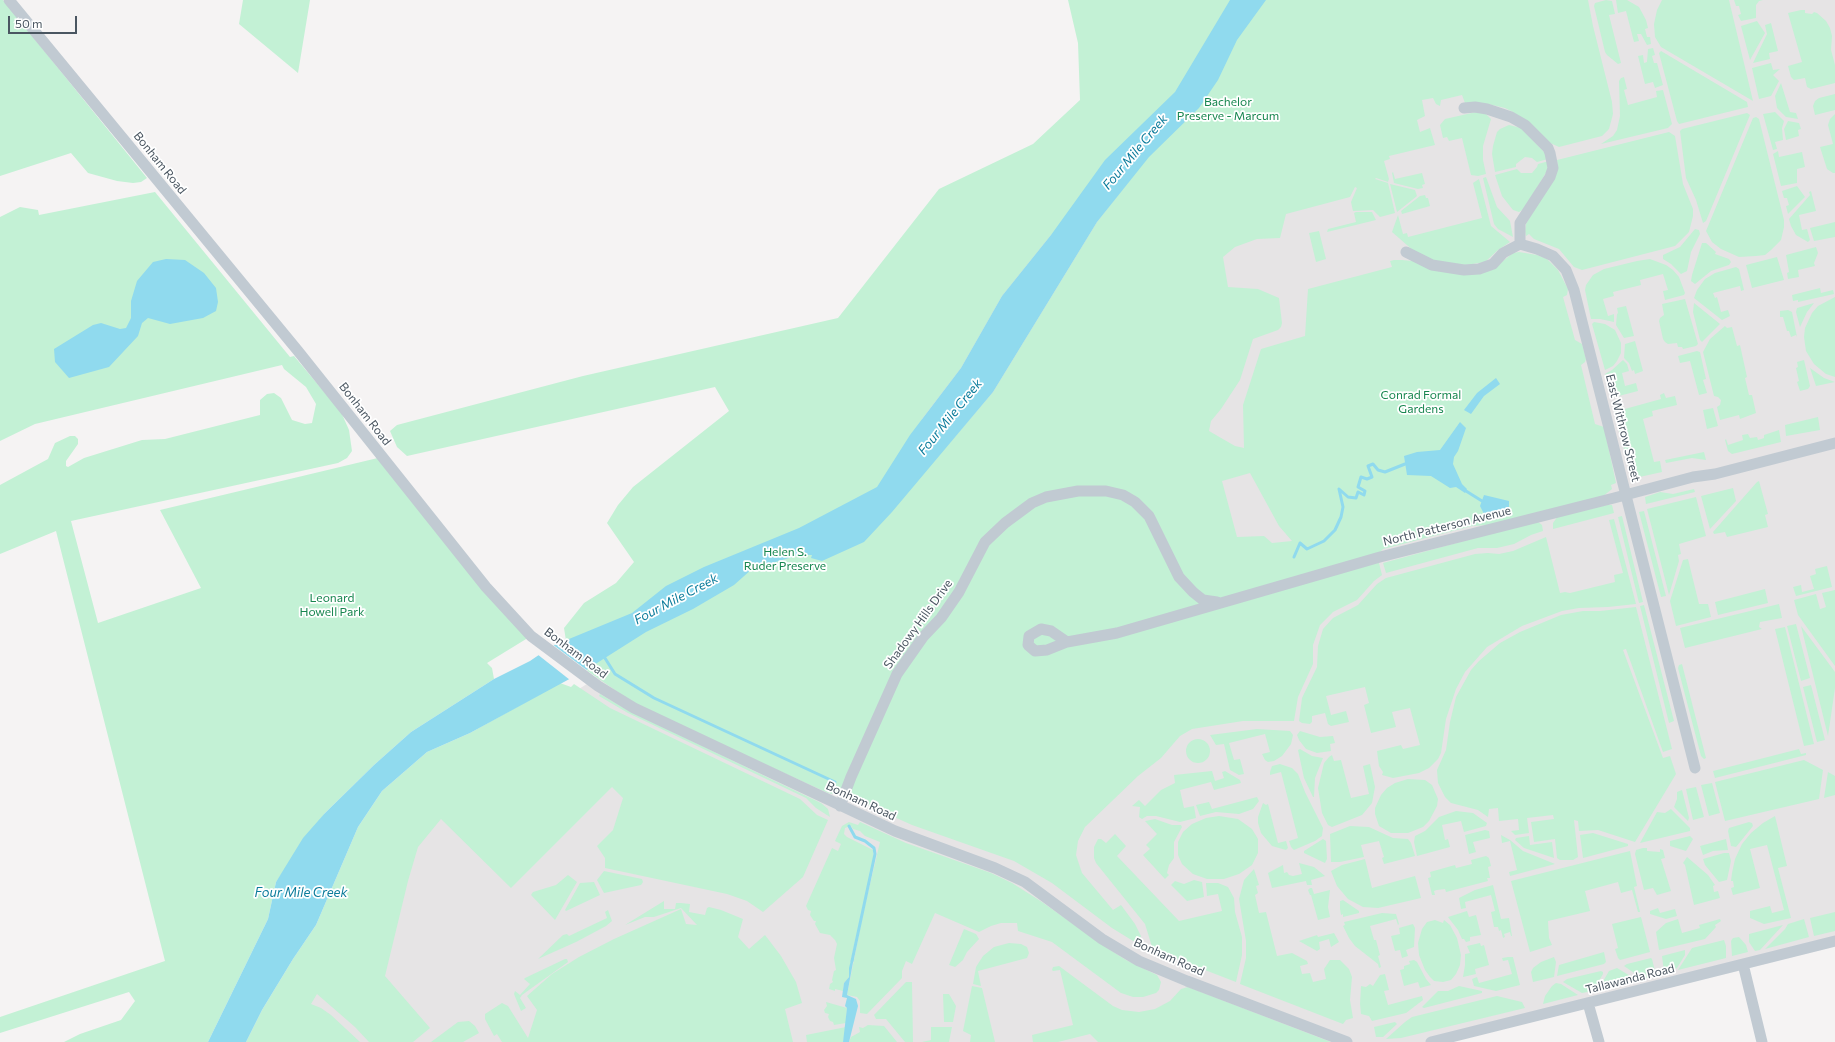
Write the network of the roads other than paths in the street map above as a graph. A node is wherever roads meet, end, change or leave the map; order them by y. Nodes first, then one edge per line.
1 (9, 0) edge
2 (1464, 108) dead end
3 (1520, 244) junction
4 (1406, 252) dead end
5 (1835, 443) edge
6 (1626, 495) junction
7 (1220, 603) junction
8 (1067, 642) dead end
9 (1695, 768) dead end
10 (840, 806) junction
11 (1835, 941) edge
12 (1742, 964) junction
13 (1588, 1003) junction
14 (1347, 1042) edge
15 (1431, 1042) edge
16 (1599, 1042) edge
17 (1762, 1042) edge

1 - 10 street, Bonham Road
2 - 3 street
3 - 4 street
3 - 6 street, East Withrow Street
5 - 6 street, North Patterson Avenue
6 - 7 street, North Patterson Avenue
6 - 9 street, East Withrow Street
7 - 8 street, North Patterson Avenue
7 - 10 street, Shadowy Hills Drive
10 - 14 street, Bonham Road
11 - 12 street, Tallawanda Road
12 - 13 street, Tallawanda Road
12 - 17 street
13 - 15 street, Tallawanda Road
13 - 16 street

